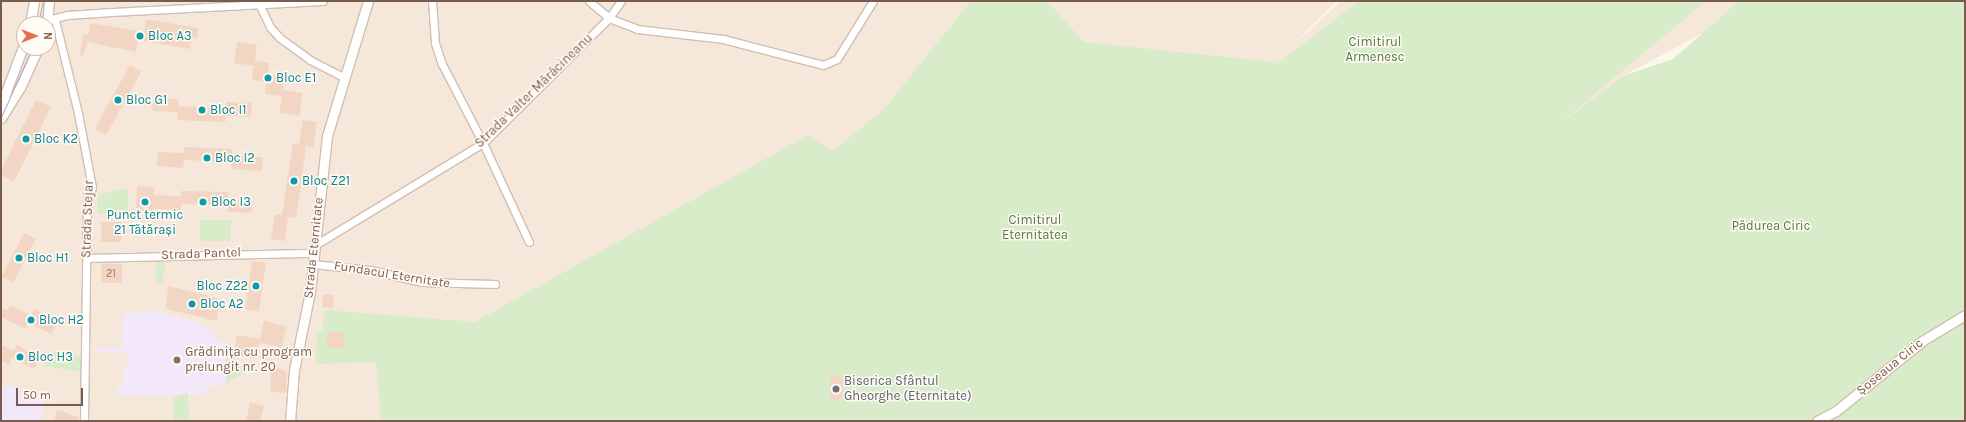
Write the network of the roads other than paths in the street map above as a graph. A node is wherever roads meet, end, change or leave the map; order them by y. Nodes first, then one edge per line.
1 (34, 1) edge
2 (50, 1) edge
3 (323, 1) edge
4 (368, 1) edge
5 (432, 1) edge
6 (589, 1) edge
7 (621, 1) edge
8 (873, 1) edge
9 (259, 3) edge
10 (32, 16) edge
11 (49, 16) edge
12 (609, 18) junction
13 (56, 19) edge
14 (56, 45) edge
15 (19, 56) edge
16 (34, 56) edge
17 (344, 77) junction
18 (1, 104) edge
19 (1, 118) edge
20 (484, 143) junction
21 (529, 242) dead end
22 (314, 249) junction
23 (87, 258) junction
24 (313, 264) junction
25 (495, 284) dead end
26 (1965, 315) edge
27 (84, 421) edge
28 (290, 421) edge
29 (1817, 421) edge

1 - 10 street
2 - 11 street
3 - 9 street
4 - 17 street, Strada Eternitate
5 - 20 street
6 - 12 street
7 - 12 street, Strada Valter Mărăcineanu
8 - 12 street
9 - 13 street
9 - 17 street
12 - 20 street, Strada Valter Mărăcineanu
14 - 23 street, Strada Stejar
15 - 18 street
16 - 19 street
17 - 22 street, Strada Eternitate
20 - 21 street
20 - 22 street, Strada Valter Mărăcineanu
22 - 23 street, Strada Pantel
22 - 24 street, Strada Eternitate
23 - 27 street, Strada Stejar
24 - 25 street, Fundacul Eternitate
24 - 28 street, Strada Eternitate
26 - 29 street, Șoseaua Ciric

